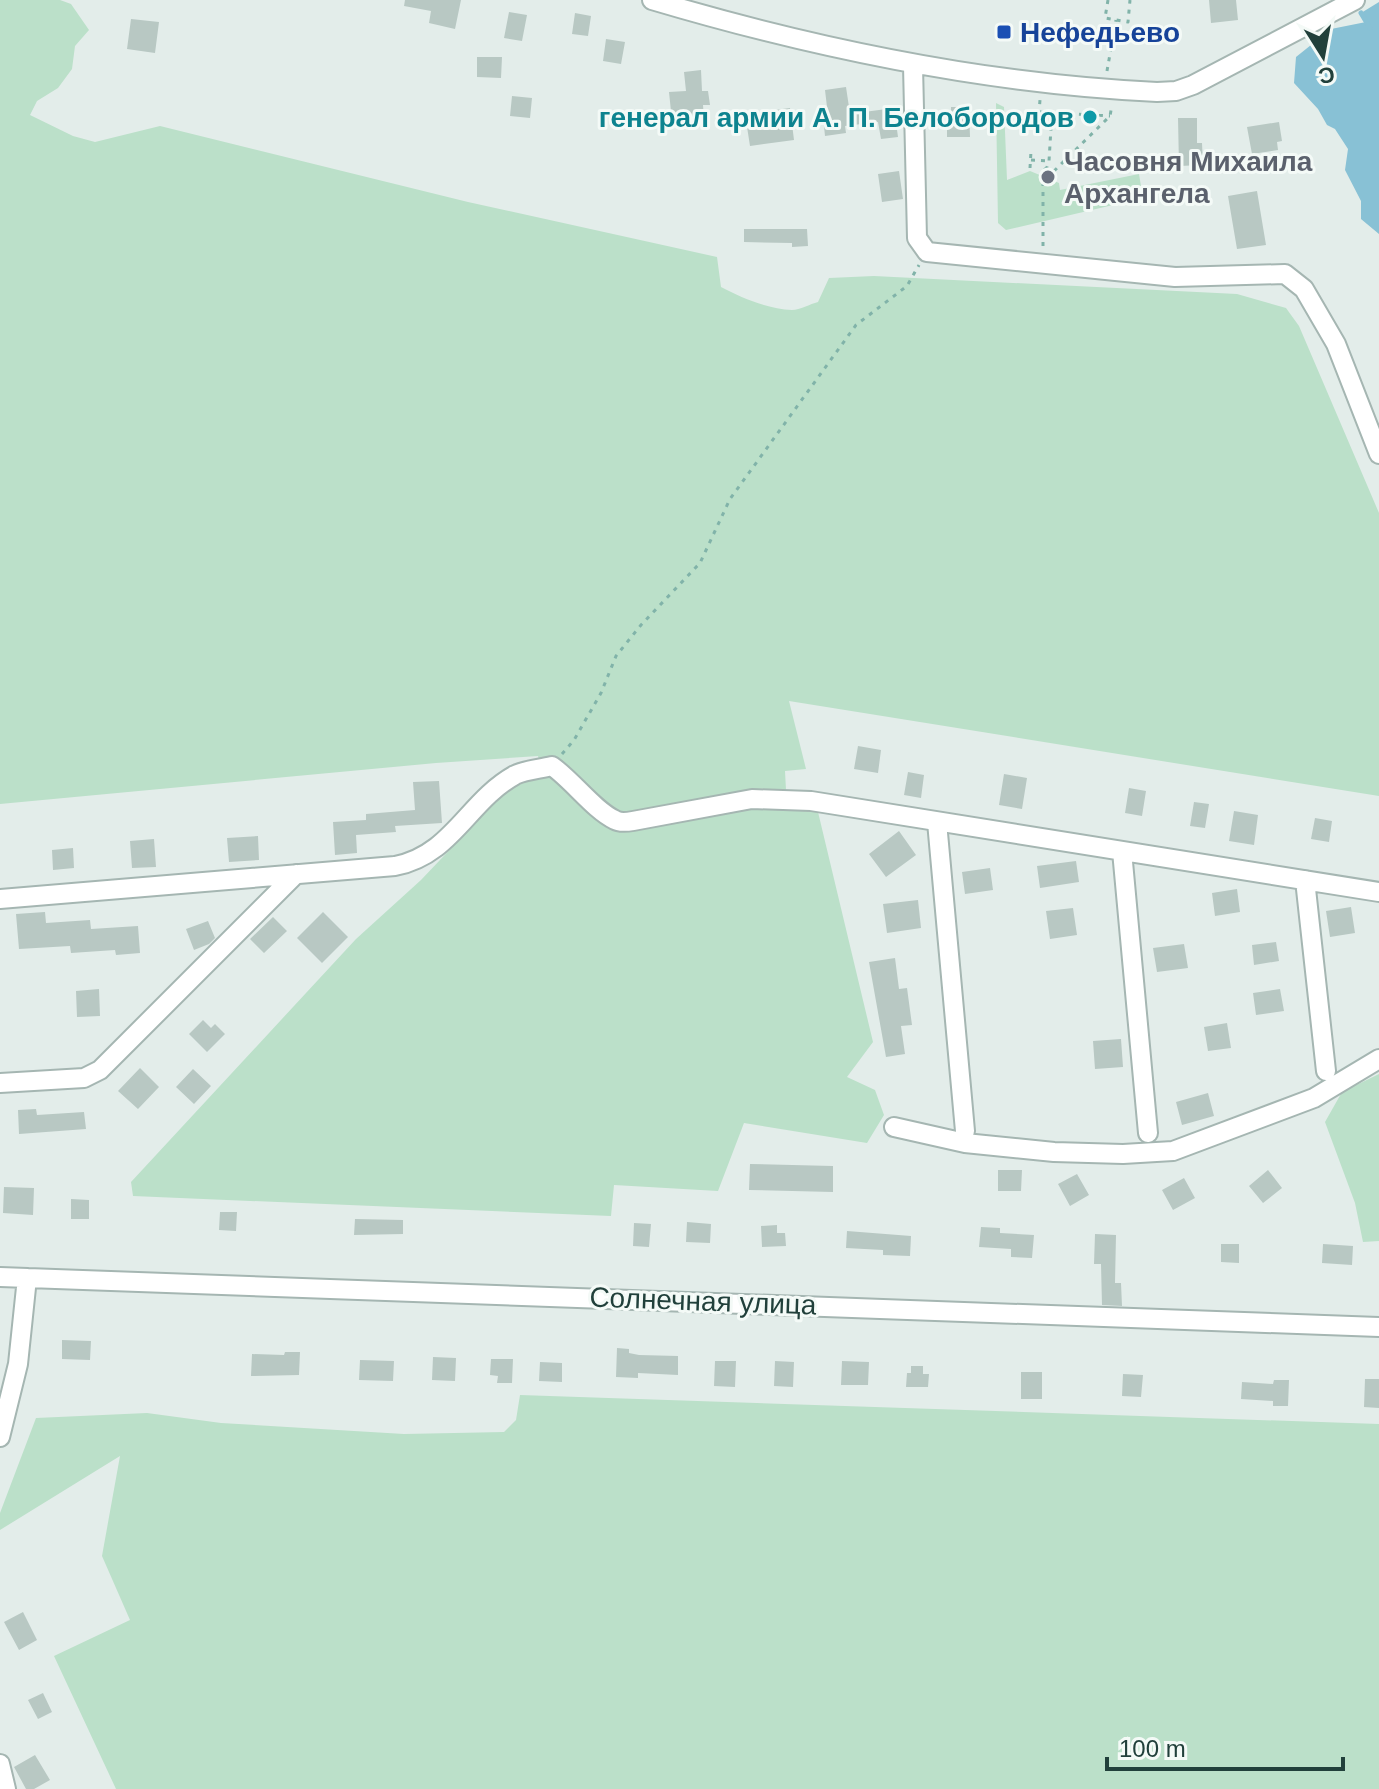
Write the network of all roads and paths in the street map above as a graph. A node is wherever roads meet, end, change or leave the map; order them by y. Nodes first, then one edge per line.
1 (652, 0) edge
2 (1108, 0) edge
3 (1130, 0) edge
4 (1355, 0) edge
5 (1116, 20) junction
6 (913, 66) junction
7 (1041, 84) junction
8 (1104, 89) junction
9 (1039, 112) junction
10 (1052, 112) junction
11 (1038, 124) dead end
12 (1031, 151) dead end
13 (1031, 160) junction
14 (1049, 161) junction
15 (1030, 168) dead end
16 (1046, 170) junction
17 (1054, 171) junction
18 (1043, 182) junction
19 (927, 252) junction
20 (1043, 264) junction
21 (1379, 454) edge
22 (552, 766) junction
23 (937, 822) junction
24 (1122, 851) junction
25 (296, 874) junction
26 (1305, 880) junction
27 (1379, 892) edge
28 (0, 899) edge
29 (1379, 1059) edge
30 (1326, 1071) dead end
31 (0, 1083) edge
32 (894, 1127) dead end
33 (965, 1131) dead end
34 (1148, 1133) dead end
35 (0, 1277) edge
36 (27, 1278) junction
37 (1379, 1327) edge
38 (0, 1437) edge
39 (0, 1764) edge
40 (6, 1789) edge

1 - 6 street
2 - 5 path
3 - 5 path
4 - 8 street
5 - 8 path
6 - 7 street
6 - 19 street
7 - 8 street
7 - 9 path
9 - 10 path
9 - 11 path
10 - 14 path
10 - 17 path
12 - 13 path
13 - 14 path
13 - 15 path
14 - 16 path
16 - 17 path
16 - 18 path
17 - 18 path
18 - 20 path
19 - 20 street
19 - 22 path
20 - 21 street
22 - 23 street
22 - 25 street
23 - 24 street
23 - 33 street
24 - 26 street
24 - 34 street
25 - 28 street
25 - 31 street
26 - 27 street
26 - 30 street
29 - 32 street
35 - 36 street, Солнечная улица
36 - 37 street, Солнечная улица
36 - 38 street
39 - 40 street

